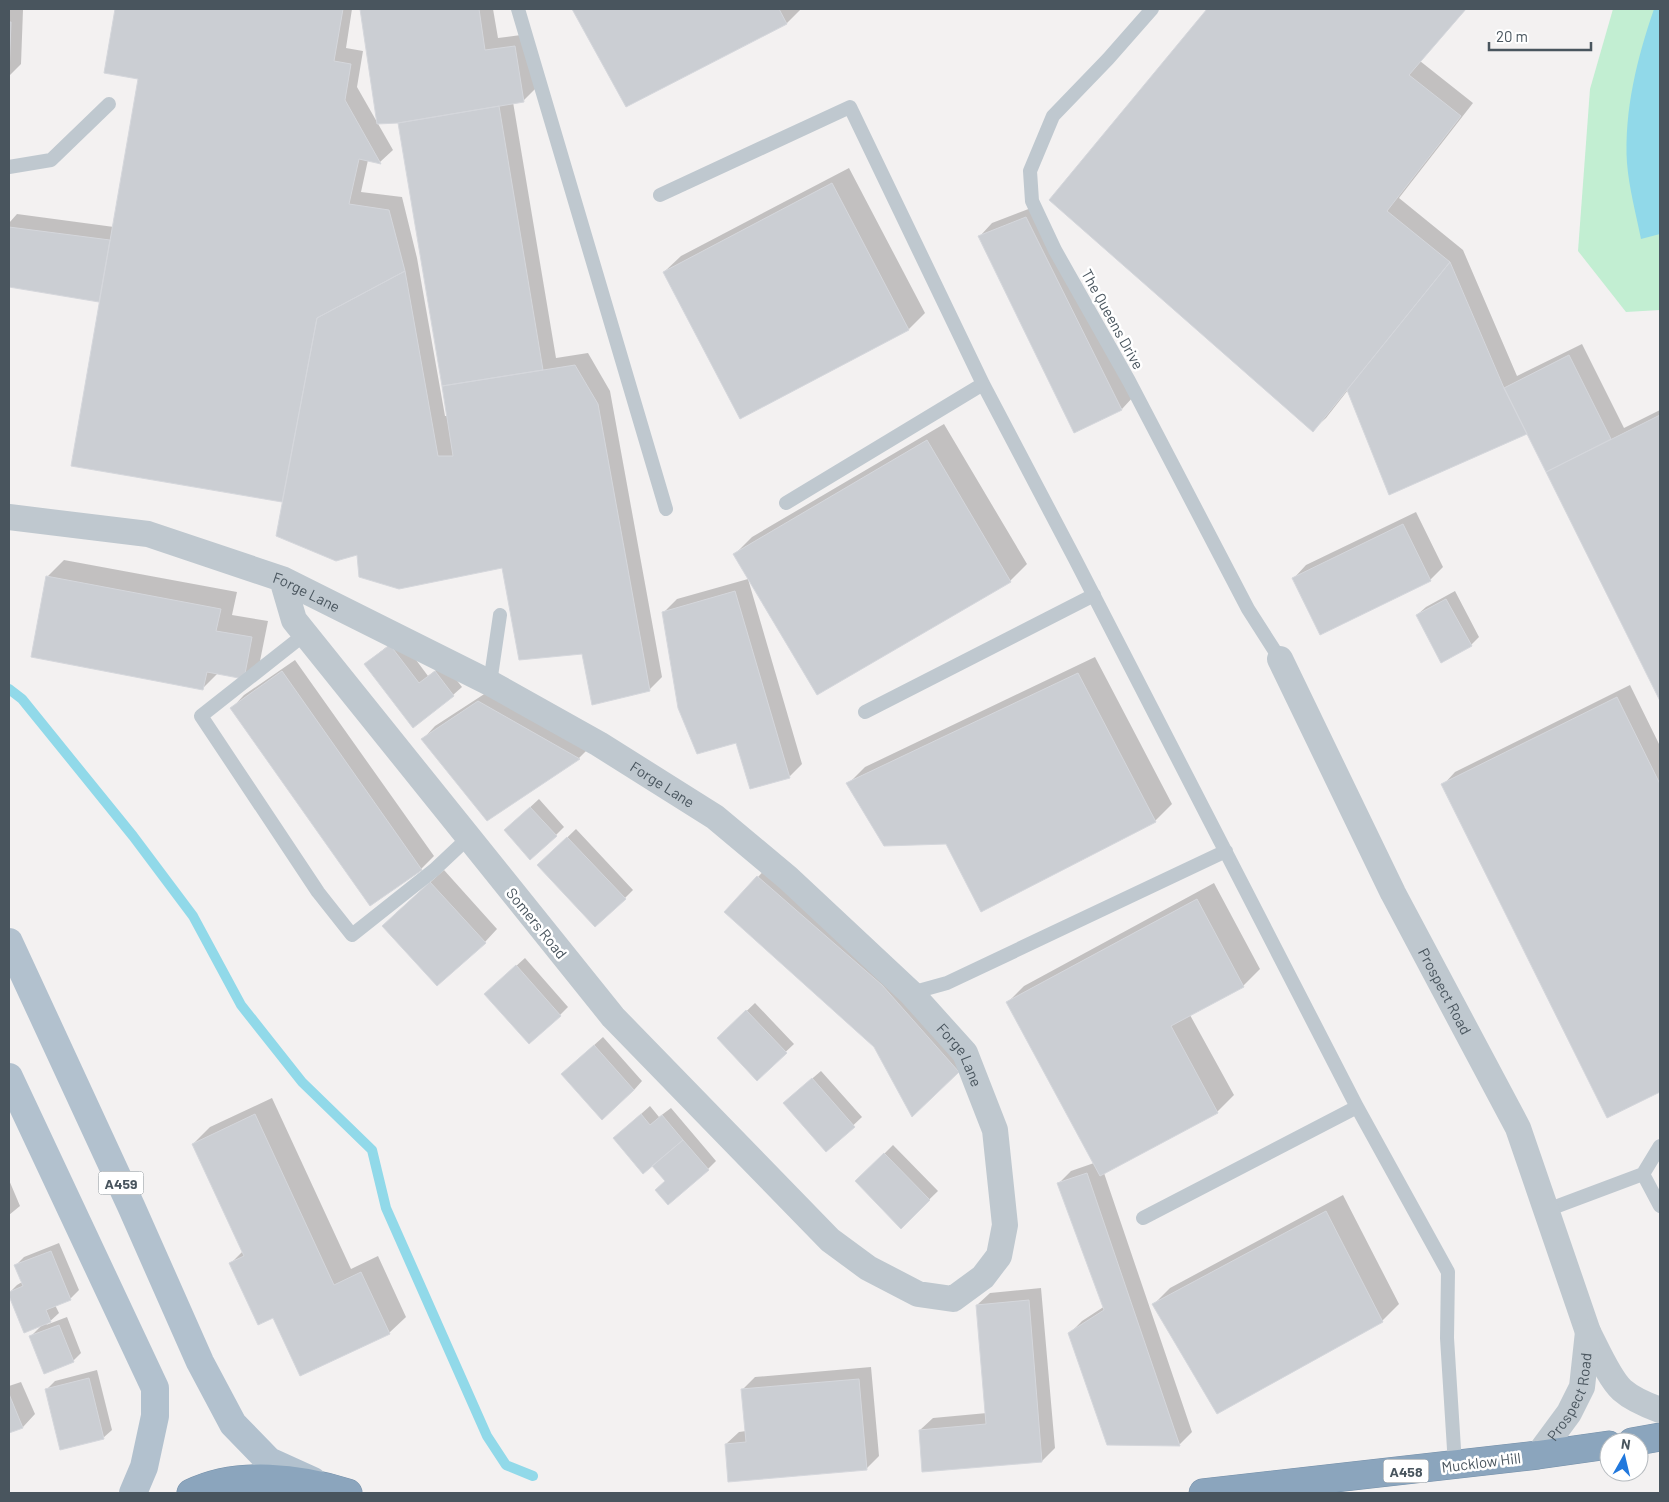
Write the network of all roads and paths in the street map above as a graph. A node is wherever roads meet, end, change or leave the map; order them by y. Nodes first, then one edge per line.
1 (518, 9) edge
2 (1152, 9) edge
3 (109, 104) dead end
4 (9, 167) edge
5 (660, 195) dead end
6 (983, 384) junction
7 (786, 503) dead end
8 (666, 509) dead end
9 (9, 517) edge
10 (282, 579) junction
11 (1094, 595) junction
12 (500, 615) dead end
13 (305, 634) junction
14 (1280, 659) joint
15 (490, 683) junction
16 (865, 712) dead end
17 (468, 838) junction
18 (1226, 850) junction
19 (9, 942) edge
20 (911, 993) junction
21 (9, 1077) edge
22 (1357, 1106) junction
23 (1660, 1146) edge
24 (1643, 1174) junction
25 (1660, 1206) edge
26 (1547, 1210) junction
27 (1143, 1218) dead end
28 (918, 1294) joint
29 (1588, 1332) junction
30 (1660, 1410) edge
31 (1599, 1447) edge
32 (1538, 1456) junction
33 (1455, 1465) junction
34 (321, 1485) junction
35 (134, 1493) edge
36 (191, 1493) edge
37 (348, 1493) edge
38 (1203, 1493) edge

1 - 8 lane
2 - 14 lane, The Queens Drive
3 - 4 lane
5 - 6 lane
6 - 7 lane
6 - 11 lane
9 - 10 street, Forge Lane
10 - 13 street, Somers Road
10 - 15 street, Forge Lane
11 - 16 lane
11 - 18 lane
12 - 15 lane
13 - 17 street, Somers Road
13 - 17 lane
14 - 26 street, Prospect Road
15 - 20 street, Forge Lane
17 - 28 street, Somers Road
18 - 20 lane
18 - 22 lane
19 - 34 main road, A459
20 - 28 street, Forge Lane
21 - 35 main road
22 - 27 lane
22 - 33 lane
23 - 24 lane
24 - 25 lane
24 - 26 lane
26 - 29 street, Prospect Road
29 - 30 street, Prospect Road
29 - 32 street, Prospect Road
31 - 32 highway, Mucklow Hill / A458
32 - 33 highway, Mucklow Hill / A458
33 - 38 highway, Mucklow Hill / A458
34 - 36 highway
34 - 37 highway

